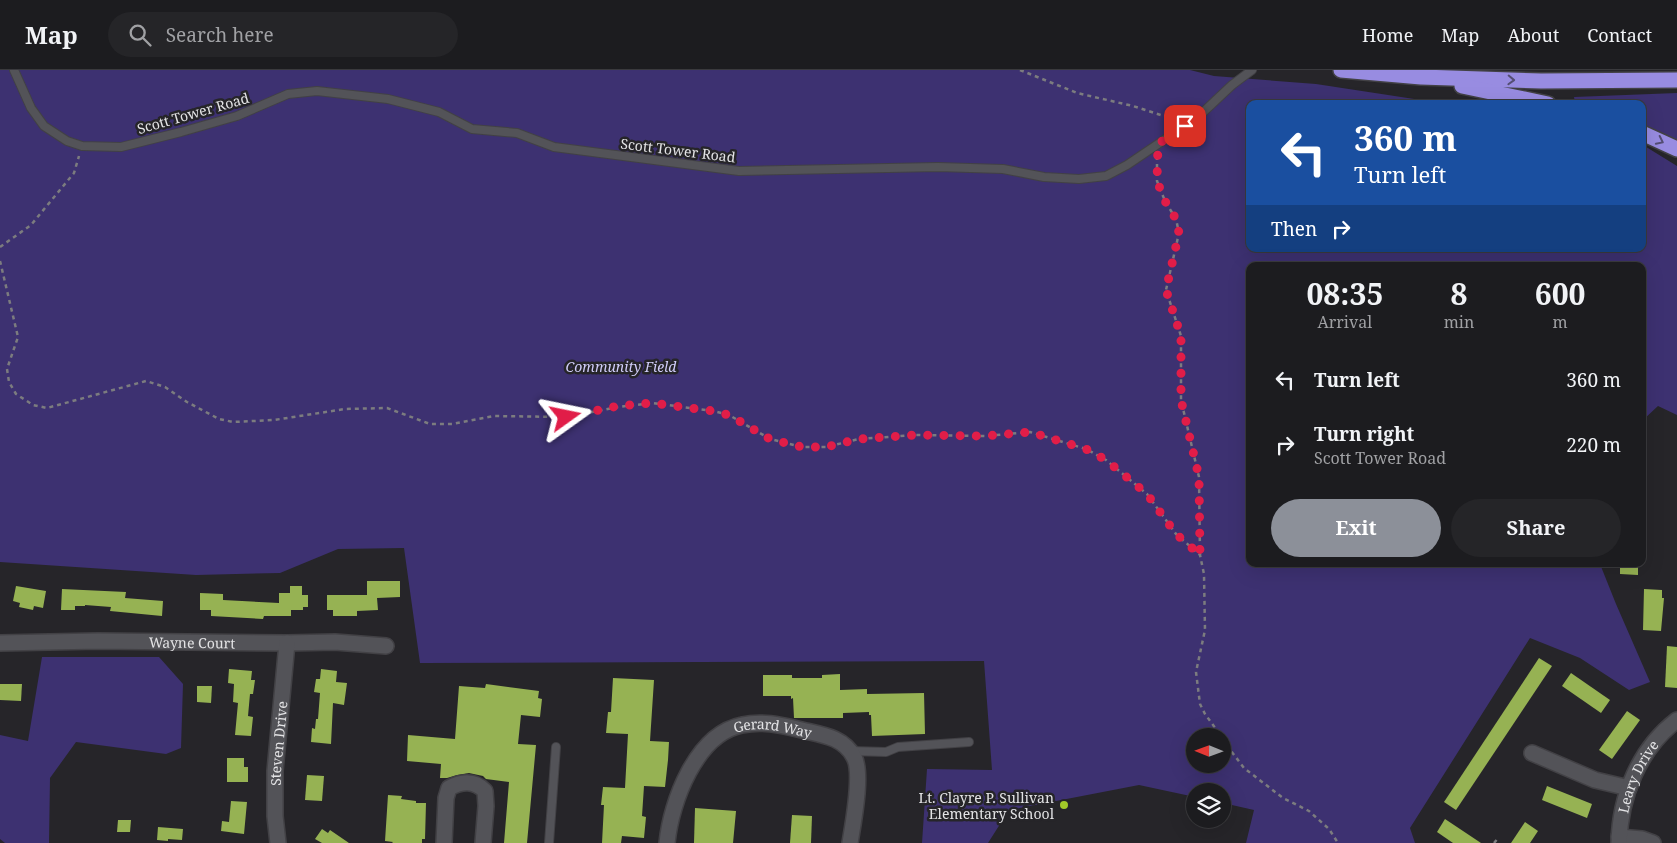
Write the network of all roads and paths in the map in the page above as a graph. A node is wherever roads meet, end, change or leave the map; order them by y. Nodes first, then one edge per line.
1 (14, 70) edge
2 (1020, 70) edge
3 (1252, 70) edge
4 (1341, 70) edge
5 (1421, 77) junction
6 (1677, 80) edge
7 (1529, 100) edge
8 (1198, 117) junction
9 (1646, 135) edge
10 (1158, 144) junction
11 (82, 146) junction
12 (1677, 149) edge
13 (0, 247) edge
14 (0, 261) edge
15 (1200, 555) junction
16 (0, 643) edge
17 (286, 644) junction
18 (386, 646) dead end
19 (1677, 720) edge
20 (1214, 728) edge
21 (969, 742) dead end
22 (556, 747) dead end
23 (1231, 750) edge
24 (850, 751) junction
25 (1532, 753) dead end
26 (1629, 788) junction
27 (1499, 837) dead end
28 (1619, 840) edge
29 (278, 843) edge
30 (444, 843) edge
31 (483, 843) edge
32 (549, 843) edge
33 (667, 843) edge
34 (850, 843) edge
35 (1338, 843) edge
36 (1494, 843) edge
37 (1653, 843) edge

1 - 11 lane, Scott Tower Road
2 - 8 path
3 - 8 lane, Scott Tower Road
4 - 5 highway
5 -> 6 highway
5 - 7 highway
8 - 10 lane, Scott Tower Road
9 -> 12 highway
10 - 11 lane, Scott Tower Road
10 - 15 path
11 - 13 path
14 - 15 path
15 - 20 path
16 - 17 street, Wayne Court
17 - 18 street, Wayne Court
17 - 29 street, Steven Drive
19 - 26 street, Leary Drive
21 - 24 lane
22 - 32 lane
23 - 35 path
24 - 33 street, Gerard Way
24 - 34 street
25 - 26 street
26 - 28 street, Leary Drive
27 - 36 path
28 - 37 street
30 - 31 street

